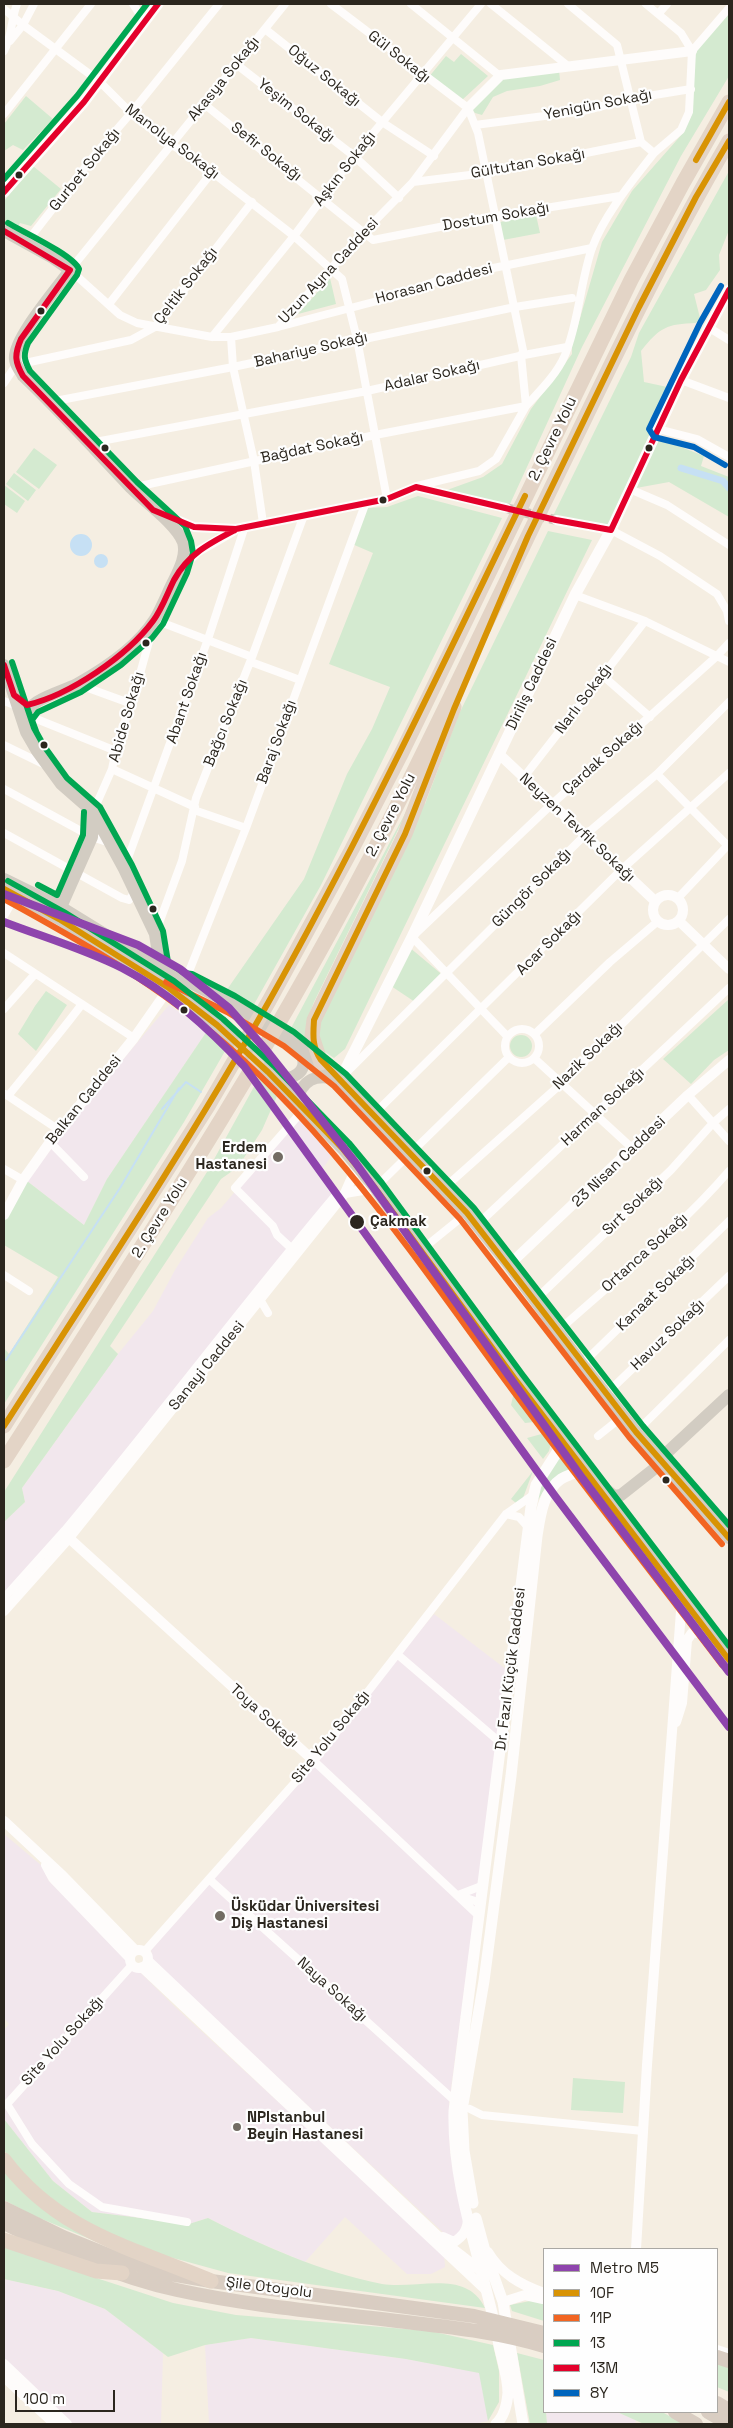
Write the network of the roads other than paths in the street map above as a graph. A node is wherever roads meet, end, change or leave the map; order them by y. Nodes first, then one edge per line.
1 (17, 4) edge
2 (34, 4) edge
3 (91, 4) edge
4 (132, 4) edge
5 (158, 4) edge
6 (219, 4) edge
7 (285, 4) edge
8 (331, 4) edge
9 (411, 4) edge
10 (481, 4) edge
11 (491, 4) edge
12 (568, 4) edge
13 (646, 4) edge
14 (667, 4) edge
15 (729, 8) edge
16 (4, 9) edge
17 (659, 13) junction
18 (12, 17) junction
19 (144, 21) junction
20 (22, 25) junction
21 (265, 28) junction
22 (453, 37) junction
23 (9, 43) junction
24 (54, 49) junction
25 (4, 51) edge
26 (692, 51) junction
27 (620, 60) junction
28 (236, 64) junction
29 (568, 66) junction
30 (421, 74) junction
31 (500, 76) junction
32 (99, 81) junction
33 (691, 89) junction
34 (630, 99) junction
35 (729, 102) edge
36 (204, 104) junction
37 (468, 108) junction
38 (132, 113) junction
39 (4, 114) edge
40 (382, 122) junction
41 (475, 125) junction
42 (729, 141) edge
43 (641, 142) junction
44 (171, 144) junction
45 (654, 153) junction
46 (354, 156) junction
47 (434, 156) junction
48 (212, 172) junction
49 (486, 173) junction
50 (414, 182) junction
51 (4, 184) edge
52 (4, 192) edge
53 (620, 196) junction
54 (322, 197) junction
55 (399, 198) junction
56 (252, 202) junction
57 (496, 216) junction
58 (4, 231) edge
59 (363, 233) junction
60 (294, 236) junction
61 (373, 240) joint
62 (26, 242) junction
63 (592, 248) junction
64 (507, 265) junction
65 (70, 270) junction
66 (331, 270) junction
67 (729, 290) edge
68 (572, 298) dead end
69 (109, 304) junction
70 (348, 307) junction
71 (515, 307) junction
72 (155, 327) junction
73 (278, 327) junction
74 (708, 327) junction
75 (212, 337) junction
76 (231, 337) junction
77 (357, 339) junction
78 (729, 340) edge
79 (567, 347) junction
80 (523, 355) junction
81 (16, 365) junction
82 (233, 367) junction
83 (681, 380) junction
84 (4, 383) edge
85 (367, 391) junction
86 (729, 398) edge
87 (50, 402) junction
88 (526, 406) junction
89 (245, 413) junction
90 (658, 429) junction
91 (375, 435) junction
92 (90, 443) junction
93 (729, 457) edge
94 (254, 460) junction
95 (416, 487) junction
96 (131, 488) junction
97 (632, 490) junction
98 (387, 499) junction
99 (366, 502) junction
100 (506, 508) tunnel mouth
101 (153, 510) junction
102 (304, 515) junction
103 (556, 520) tunnel mouth
104 (262, 523) junction
105 (240, 528) junction
106 (611, 530) junction
107 (528, 536) junction
108 (729, 546) edge
109 (179, 570) junction
110 (574, 595) junction
111 (154, 620) junction
112 (645, 621) junction
113 (729, 621) edge
114 (208, 639) junction
115 (729, 643) edge
116 (717, 656) junction
117 (252, 659) junction
118 (729, 662) edge
119 (4, 664) edge
120 (602, 675) junction
121 (300, 680) junction
122 (77, 684) junction
123 (729, 702) edge
124 (132, 704) junction
125 (19, 707) edge
126 (650, 716) junction
127 (4, 745) edge
128 (116, 751) junction
129 (499, 754) junction
130 (47, 766) junction
131 (112, 769) junction
132 (729, 773) edge
133 (657, 774) junction
134 (524, 778) junction
135 (4, 789) edge
136 (154, 790) junction
137 (552, 804) junction
138 (194, 808) junction
139 (691, 808) junction
140 (93, 812) junction
141 (246, 828) junction
142 (4, 833) edge
143 (584, 836) junction
144 (92, 837) junction
145 (110, 844) junction
146 (729, 845) edge
147 (124, 869) junction
148 (621, 870) junction
149 (76, 872) junction
150 (4, 879) edge
151 (9, 891) edge
152 (135, 892) junction
153 (678, 898) junction
154 (655, 901) junction
155 (61, 907) junction
156 (4, 914) edge
157 (729, 919) edge
158 (679, 921) junction
159 (657, 922) junction
160 (155, 934) junction
161 (412, 937) junction
162 (702, 944) junction
163 (4, 953) edge
164 (160, 967) junction
165 (729, 969) edge
166 (35, 974) junction
167 (446, 975) junction
168 (189, 982) junction
169 (169, 988) junction
170 (729, 988) edge
171 (82, 1004) junction
172 (4, 1009) edge
173 (481, 1010) junction
174 (534, 1034) junction
175 (507, 1036) junction
176 (134, 1038) junction
177 (289, 1039) junction
178 (508, 1058) junction
179 (534, 1058) junction
180 (729, 1060) edge
181 (321, 1063) junction
182 (268, 1072) junction
183 (340, 1080) junction
184 (562, 1083) junction
185 (6, 1094) edge
186 (688, 1095) junction
187 (304, 1109) junction
188 (729, 1110) edge
189 (594, 1114) junction
190 (372, 1116) junction
191 (713, 1123) junction
192 (59, 1130) junction
193 (729, 1141) edge
194 (50, 1142) junction
195 (632, 1148) junction
196 (411, 1156) junction
197 (357, 1166) junction
198 (4, 1169) edge
199 (729, 1171) edge
200 (84, 1177) dead end
201 (23, 1180) junction
202 (375, 1188) junction
203 (443, 1189) junction
204 (345, 1194) junction
205 (467, 1213) junction
206 (4, 1215) edge
207 (729, 1221) edge
208 (477, 1225) junction
209 (291, 1248) junction
210 (420, 1250) junction
211 (510, 1265) junction
212 (4, 1275) edge
213 (729, 1276) edge
214 (29, 1291) dead end
215 (258, 1296) junction
216 (535, 1300) junction
217 (268, 1313) dead end
218 (558, 1331) junction
219 (729, 1340) edge
220 (582, 1364) junction
221 (729, 1384) edge
222 (606, 1394) junction
223 (729, 1395) edge
224 (623, 1416) junction
225 (4, 1426) edge
226 (551, 1427) junction
227 (636, 1432) junction
228 (598, 1436) dead end
229 (563, 1443) junction
230 (657, 1456) junction
231 (4, 1461) edge
232 (584, 1470) junction
233 (674, 1475) junction
234 (533, 1495) junction
235 (506, 1514) junction
236 (619, 1516) junction
237 (529, 1528) junction
238 (67, 1534) junction
239 (729, 1538) edge
240 (4, 1598) edge
241 (682, 1598) junction
242 (4, 1611) edge
243 (708, 1632) junction
244 (396, 1654) junction
245 (729, 1658) edge
246 (672, 1732) junction
247 (502, 1744) junction
248 (314, 1761) junction
249 (4, 1821) edge
250 (209, 1879) junction
251 (484, 1885) junction
252 (458, 1895) junction
253 (481, 1903) junction
254 (494, 1905) junction
255 (479, 1916) junction
256 (139, 1959) junction
257 (455, 2101) junction
258 (470, 2109) dead end
259 (643, 2131) junction
260 (4, 2160) edge
261 (4, 2208) edge
262 (468, 2216) junction
263 (187, 2222) dead end
264 (4, 2223) edge
265 (432, 2229) junction
266 (480, 2238) junction
267 (4, 2240) edge
268 (636, 2248) edge
269 (480, 2270) junction
270 (122, 2273) junction
271 (211, 2281) junction
272 (486, 2290) junction
273 (543, 2293) edge
274 (543, 2299) edge
275 (503, 2302) junction
276 (476, 2323) junction
277 (539, 2331) edge
278 (541, 2346) edge
279 (4, 2364) edge
280 (4, 2377) edge
281 (718, 2404) edge
282 (729, 2410) edge
283 (677, 2413) edge
284 (710, 2413) edge
285 (500, 2422) edge
286 (522, 2423) edge
287 (54, 2424) edge
288 (67, 2424) edge
289 (696, 2424) edge
290 (729, 2424) edge

1 - 18 street
2 - 20 street
3 - 24 street
4 - 19 street
5 - 19 main road
6 - 38 street, Gurbet Sokağı
7 - 21 street, Akasya Sokağı
8 - 30 street, Gül Sokağı
9 - 22 street
10 - 22 street, Aşkın Sokağı
11 - 29 street
12 - 27 street
13 - 17 street
14 - 17 street
15 - 26 street
16 - 18 street, Manolya Sokağı
17 - 26 street
18 - 20 street, Manolya Sokağı
18 - 23 street
19 - 32 main road
20 - 23 street
20 - 24 street, Manolya Sokağı
21 - 28 street, Akasya Sokağı
21 - 40 street, Oğuz Sokağı
22 - 30 street, Aşkın Sokağı
22 - 31 street
23 - 25 street
24 - 32 street, Manolya Sokağı
24 - 39 street
26 - 27 street
26 - 33 street
27 - 29 street
27 - 34 street
28 - 36 street, Akasya Sokağı
28 - 46 street, Yeşim Sokağı
29 - 31 street
30 - 37 street, Gül Sokağı
30 - 40 street, Aşkın Sokağı
31 - 37 street
32 - 38 street, Manolya Sokağı
32 - 51 main road
32 - 52 main road
33 - 34 street, Yenigün Sokağı
33 - 45 street
34 - 41 street, Yenigün Sokağı
34 - 43 street
35 - 225 highway, 2. Çevre Yolu
36 - 44 street, Akasya Sokağı
36 - 54 street, Sefir Sokağı
37 - 41 street
37 - 47 street, Uzun Ayna Caddesi
38 - 44 street, Manolya Sokağı
38 - 62 street, Gurbet Sokağı
40 - 46 street, Aşkın Sokağı
40 - 47 street, Oğuz Sokağı
41 - 49 street
42 - 107 highway, 2. Çevre Yolu
43 - 45 street
43 - 49 street, Gültutan Sokağı
44 - 48 street, Manolya Sokağı
44 - 65 street, Akasya Sokağı
45 - 53 street
46 - 54 street, Aşkın Sokağı
46 - 55 street, Yeşim Sokağı
47 - 50 street, Uzun Ayna Caddesi
48 - 56 street, Manolya Sokağı
48 - 69 street
49 - 50 street, Gültutan Sokağı
49 - 57 street
50 - 55 street, Uzun Ayna Caddesi
53 - 57 street, Dostum Sokağı
53 - 63 street
54 - 59 street, Sefir Sokağı
54 - 60 street, Aşkın Sokağı
55 - 59 street, Uzun Ayna Caddesi
56 - 60 street, Manolya Sokağı
56 - 72 street, Çeltik Sokağı
57 - 61 street, Dostum Sokağı
57 - 64 street
58 - 62 main road
59 - 61 street, Sefir Sokağı
59 - 66 street, Uzun Ayna Caddesi
60 - 66 street, Manolya Sokağı
60 - 75 street, Aşkın Sokağı
62 - 65 main road
63 - 64 street, Horasan Caddesi
63 - 79 street
64 - 70 street, Horasan Caddesi
64 - 71 street
65 - 69 street, Uzun Ayna Caddesi
65 - 81 main road
66 - 70 street, Manolya Sokağı
66 - 73 street, Uzun Ayna Caddesi
67 - 74 main road, Diriliş Caddesi
68 - 71 street, Bahariye Sokağı
69 - 72 street, Uzun Ayna Caddesi
70 - 73 street, Horasan Caddesi
70 - 77 street, Manolya Sokağı
71 - 77 street, Bahariye Sokağı
71 - 80 street
72 - 75 street, Uzun Ayna Caddesi
72 - 81 street, Çeltik Sokağı
73 - 76 street, Uzun Ayna Caddesi
74 - 78 street
74 - 83 main road, Diriliş Caddesi
75 - 76 street, Uzun Ayna Caddesi
76 - 82 street
77 - 82 street, Bahariye Sokağı
77 - 85 street, Manolya Sokağı
79 - 80 street, Adalar Sokağı
79 - 88 street
80 - 85 street, Adalar Sokağı
80 - 88 street
81 - 84 street
81 - 87 main road
82 - 87 street, Bahariye Sokağı
82 - 89 street
83 - 86 street
83 - 90 main road, Diriliş Caddesi
85 - 89 street, Adalar Sokağı
85 - 91 street, Manolya Sokağı
87 - 92 main road
88 - 91 street, Bağdat Sokağı
88 - 95 street
89 - 92 street, Adalar Sokağı
89 - 94 street
90 - 93 street
90 - 97 main road, Diriliş Caddesi
91 - 94 street, Bağdat Sokağı
91 - 98 street, Manolya Sokağı
92 - 96 main road
94 - 96 street, Bağdat Sokağı
94 - 104 street
95 - 98 street
95 - 100 street
96 - 101 main road
97 - 106 main road, Diriliş Caddesi
97 - 108 street
98 - 99 street
99 - 102 street
99 - 121 street, Baraj Sokağı
101 - 105 street
101 - 109 main road
102 - 104 street
102 - 117 street, Bağcı Sokağı
103 - 106 street
104 - 105 street
105 - 109 street
105 - 114 street, Abant Sokağı
106 - 110 main road, Diriliş Caddesi
106 - 113 street
107 - 181 highway
107 - 231 highway, 2. Çevre Yolu
109 - 111 main road
110 - 112 street
110 - 129 main road, Diriliş Caddesi
111 - 114 street
111 - 122 main road
111 - 124 street, Abide Sokağı
112 - 116 street
112 - 120 street, Narlı Sokağı
114 - 117 street
114 - 136 street, Abant Sokağı
115 - 116 street, Çardak Sokağı
116 - 118 street
116 - 126 street, Çardak Sokağı
117 - 121 street
117 - 138 street, Bağcı Sokağı
119 - 125 main road
120 - 126 street
120 - 134 street, Narlı Sokağı
121 - 141 street, Baraj Sokağı
122 - 124 street
122 - 125 main road
123 - 133 street, Güngör Sokağı
124 - 128 street, Abide Sokağı
125 - 128 street
125 - 130 main road
126 - 137 street, Çardak Sokağı
127 - 130 street
128 - 131 street, Abide Sokağı
129 - 134 street, Neyzen Tevfik Sokağı
129 - 161 main road, Diriliş Caddesi
130 - 140 main road
131 - 136 street
131 - 140 street, Abide Sokağı
132 - 139 street, Acar Sokağı
133 - 139 street
133 - 143 street, Güngör Sokağı
134 - 137 street, Neyzen Tevfik Sokağı
135 - 144 street
136 - 138 street
136 - 147 street, Abant Sokağı
137 - 143 street, Neyzen Tevfik Sokağı
137 - 161 street, Çardak Sokağı
138 - 141 street
138 - 160 street, Bağcı Sokağı
139 - 146 street
139 - 148 street, Acar Sokağı
140 - 144 main road
140 - 145 main road
141 - 168 street, Baraj Sokağı
142 - 149 street
143 - 148 street, Neyzen Tevfik Sokağı
143 - 167 street, Güngör Sokağı
144 - 145 street
144 - 149 main road
145 - 147 main road
146 - 153 street
147 - 152 main road
148 - 154 street, Neyzen Tevfik Sokağı
148 - 173 street, Acar Sokağı
149 - 152 street
149 - 155 main road
150 - 155 main road
151 - 156 street
151 - 169 main road
152 - 160 main road
153 - 154 street
153 - 158 street
154 - 159 street
155 - 164 main road
157 - 162 street, Nazik Sokağı
158 - 159 street
158 - 162 street
159 - 174 street
160 - 164 main road
161 - 167 street
161 - 183 main road, Diriliş Caddesi
162 - 165 street
162 - 184 street, Nazik Sokağı
163 - 166 street
164 - 168 main road
166 - 171 street
166 - 172 street
167 - 173 street
167 - 183 street, Güngör Sokağı
168 - 177 main road
169 - 176 street, Balkan Caddesi
169 - 182 main road
170 - 189 street, Harman Sokağı
171 - 176 street
171 - 185 street
173 - 175 street
173 - 190 street, Acar Sokağı
174 - 175 street
174 - 179 street
175 - 178 street
176 - 192 street, Balkan Caddesi
177 - 181 main road
177 - 182 main road
178 - 179 street
178 - 196 street
179 - 184 street
180 - 186 street, 23 Nisan Caddesi
181 - 183 main road
182 - 187 main road
183 - 187 main road
183 - 190 main road
184 - 189 street
184 - 203 street, Nazik Sokağı
185 - 192 street
186 - 191 street
186 - 195 street, 23 Nisan Caddesi
187 - 197 main road
187 - 209 street
188 - 191 street, Sırt Sokağı
189 - 195 street
189 - 208 street, Harman Sokağı
190 - 196 main road
191 - 193 street
191 - 216 street, Sırt Sokağı
192 - 194 street, Balkan Caddesi
194 - 200 street
194 - 201 street, Balkan Caddesi
195 - 211 street, 23 Nisan Caddesi
196 - 202 street
196 - 203 main road
197 - 202 main road
197 - 204 street, Sanayi Caddesi
198 - 201 street
199 - 218 street, Ortanca Sokağı
201 - 206 street, Balkan Caddesi
202 - 204 street, Sanayi Caddesi
202 - 210 main road
203 - 205 main road
204 - 209 street, Sanayi Caddesi
204 - 215 street, Sanayi Caddesi
205 - 208 main road
205 - 210 street
207 - 220 street, Kanaat Sokağı
208 - 211 main road
209 - 215 street, Sanayi Caddesi
210 - 226 main road
211 - 216 main road
212 - 214 street
213 - 222 street, Havuz Sokağı
215 - 217 street
215 - 238 street, Sanayi Caddesi
216 - 218 main road
218 - 220 main road
219 - 227 street
220 - 222 main road
221 - 230 main road
222 - 224 main road
223 - 230 main road
224 - 227 main road
224 - 228 street
226 - 229 main road
226 - 230 main road
227 - 230 main road
229 - 232 main road
229 - 234 main road, Dr. Fazıl Küçük Caddesi
230 - 233 main road
232 - 236 main road
232 - 254 main road, Dr. Fazıl Küçük Caddesi
233 - 236 main road
233 - 239 main road
234 - 235 street, Site Yolu Sokağı
234 - 237 main road, Dr. Fazıl Küçük Caddesi
235 - 237 street
235 - 244 street, Site Yolu Sokağı
236 - 241 main road
237 - 247 main road, Dr. Fazıl Küçük Caddesi
238 - 240 street, Sanayi Caddesi
238 - 242 street, Sanayi Caddesi
238 - 248 street, Toya Sokağı
241 - 243 main road
241 - 246 street
243 - 245 main road
243 - 246 street
244 - 247 street
244 - 248 street, Site Yolu Sokağı
246 - 259 street
247 - 251 main road, Dr. Fazıl Küçük Caddesi
248 - 250 street, Site Yolu Sokağı
248 - 252 street, Toya Sokağı
249 - 256 street
250 - 256 street, Site Yolu Sokağı
250 - 257 street, Naya Sokağı
251 - 252 street
251 - 253 main road, Dr. Fazıl Küçük Caddesi
252 - 253 street, Toya Sokağı
252 - 255 street, Toya Sokağı
253 - 254 street
253 - 255 main road, Dr. Fazıl Küçük Caddesi
254 - 266 main road, Dr. Fazıl Küçük Caddesi
255 - 257 main road, Dr. Fazıl Küçük Caddesi
256 - 263 street, Site Yolu Sokağı
256 - 265 street
256 - 272 street
257 - 262 main road, Dr. Fazıl Küçük Caddesi
258 - 259 street
259 - 268 street
260 - 271 highway
261 - 271 highway, Şile Otoyolu
262 - 265 street
262 - 269 main road, Dr. Fazıl Küçük Caddesi
264 - 270 highway, Şile Otoyolu
265 - 269 street
266 - 273 street
266 - 275 main road, Dr. Fazıl Küçük Caddesi
267 - 270 highway
269 - 272 main road, Dr. Fazıl Küçük Caddesi
269 - 275 main road
270 - 276 highway, Şile Otoyolu
271 - 276 highway, Şile Otoyolu
272 - 285 main road, Dr. Fazıl Küçük Caddesi
274 - 275 street
275 - 286 main road
276 - 277 highway, Şile Otoyolu
276 - 278 highway, Şile Otoyolu
279 - 288 street
280 - 287 street
281 - 282 highway
283 - 289 highway
284 - 290 highway

